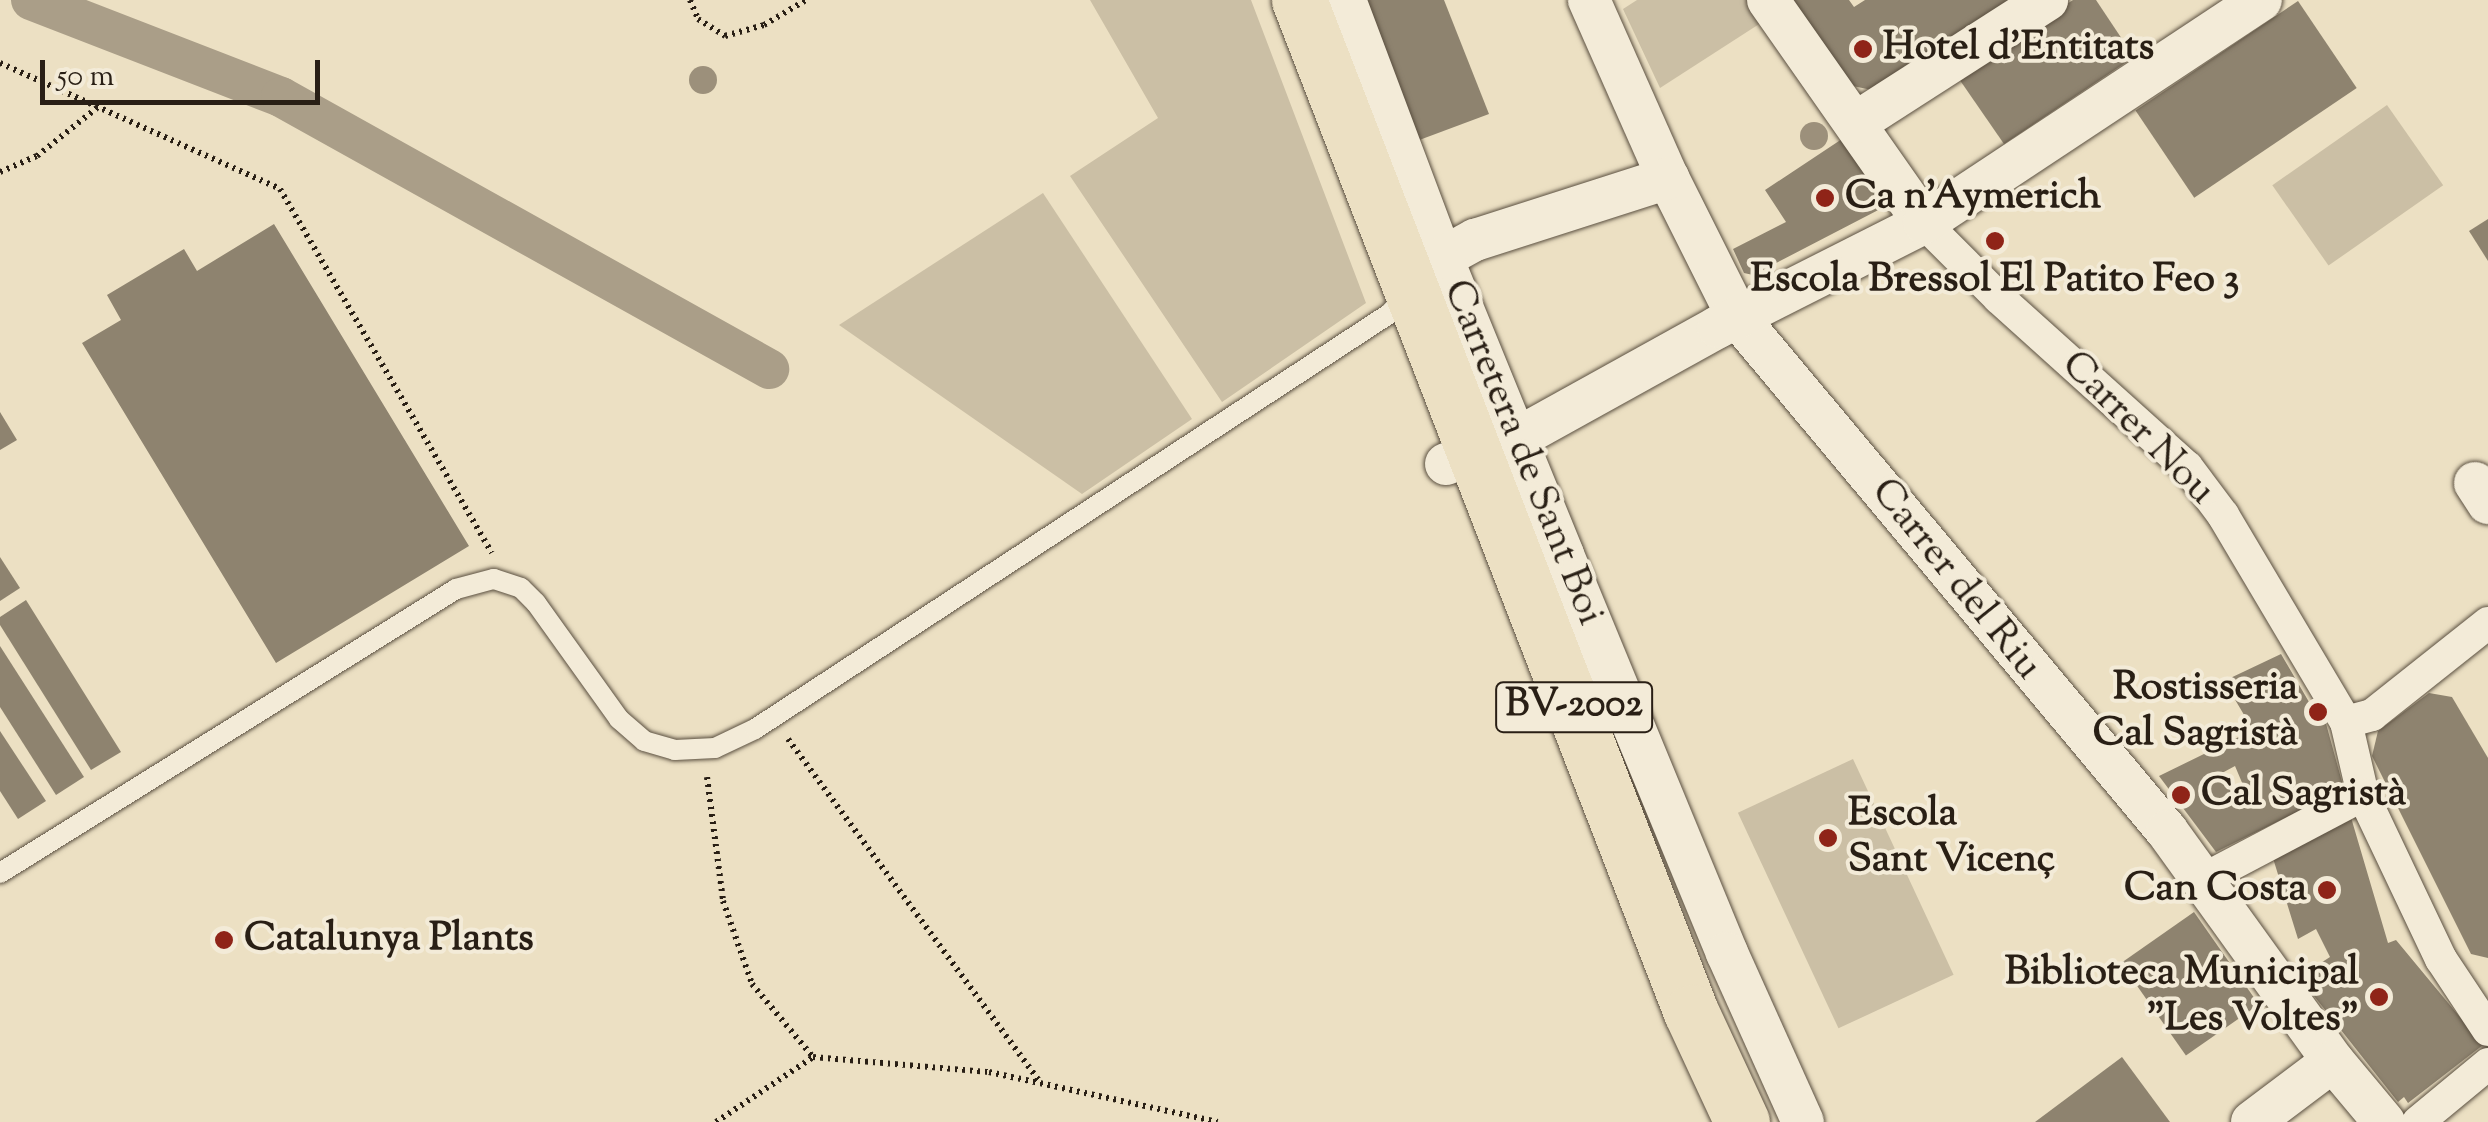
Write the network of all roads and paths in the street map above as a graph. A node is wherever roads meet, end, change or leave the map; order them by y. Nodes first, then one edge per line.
1 (690, 0) edge
2 (806, 0) edge
3 (1270, 0) edge
4 (1299, 0) edge
5 (1345, 0) edge
6 (1590, 0) edge
7 (1768, 0) edge
8 (2046, 0) edge
9 (2261, 0) edge
10 (0, 64) edge
11 (98, 106) junction
12 (1857, 122) junction
13 (0, 172) edge
14 (1668, 178) junction
15 (1924, 222) junction
16 (1414, 288) junction
17 (1738, 318) junction
18 (1479, 452) junction
19 (494, 579) junction
20 (2488, 624) edge
21 (772, 718) junction
22 (2346, 722) junction
23 (704, 749) junction
24 (2362, 795) junction
25 (0, 873) edge
26 (2202, 880) junction
27 (2485, 1018) edge
28 (813, 1057) junction
29 (2333, 1061) junction
30 (2488, 1064) edge
31 (1040, 1082) junction
32 (716, 1122) edge
33 (1218, 1122) edge
34 (1710, 1122) edge
35 (1742, 1122) edge
36 (1803, 1122) edge
37 (2252, 1122) edge
38 (2384, 1122) edge
39 (2418, 1122) edge

1 - 2 path
3 - 16 main road, BV-2002
4 - 16 main road, BV-2002
5 - 16 street, Carretera de Sant Boi
6 - 14 street, Carrer del Riu
7 - 12 street, Carrer Nou
8 - 12 street
9 - 15 street
10 - 11 path
11 - 13 path
11 - 19 path
12 - 15 street, Carrer Nou
14 - 16 street
14 - 17 street, Carrer del Riu
15 - 17 street
15 - 22 street, Carrer Nou
16 - 18 main road, BV-2002
16 - 18 street, Carretera de Sant Boi
16 - 21 lane
17 - 18 street
17 - 26 street, Carrer del Riu
18 - 34 main road, BV-2002
18 - 35 main road, BV-2002
18 - 36 street, Carretera de Sant Boi
19 - 23 lane
19 - 25 lane
20 - 22 street
21 - 23 lane
21 - 31 path
22 - 24 street, Carrer Nou
23 - 28 path
24 - 26 street
24 - 27 street, Carrer Nou
26 - 29 street, Carrer del Riu
28 - 31 path
28 - 32 path
29 - 37 street
29 - 38 street, Carrer del Riu
30 - 39 street
31 - 33 path

